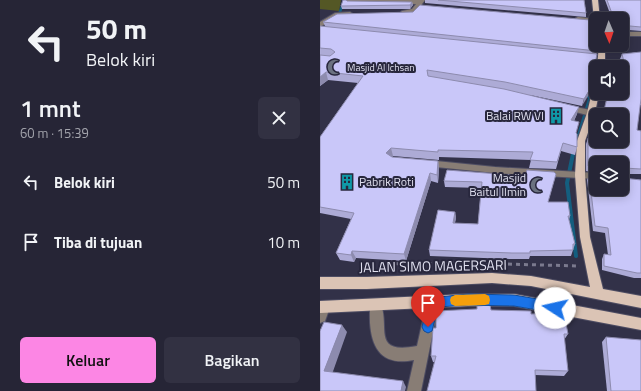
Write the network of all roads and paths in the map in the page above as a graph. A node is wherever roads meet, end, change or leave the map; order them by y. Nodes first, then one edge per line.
1 (594, 0) edge
2 (348, 1) edge
3 (422, 3) edge
4 (595, 12) edge
5 (398, 13) edge
6 (355, 14) edge
7 (569, 19) edge
8 (589, 20) edge
9 (321, 28) edge
10 (629, 34) edge
11 (641, 34) edge
12 (602, 52) edge
13 (592, 58) edge
14 (602, 59) joint
15 (592, 100) edge
16 (561, 106) edge
17 (587, 112) junction
18 (416, 162) edge
19 (577, 174) junction
20 (589, 175) edge
21 (380, 264) dead end
22 (594, 272) junction
23 (320, 283) edge
24 (598, 292) junction
25 (433, 302) junction
26 (641, 302) edge
27 (376, 306) junction
28 (322, 310) edge
29 (641, 324) edge
30 (422, 352) junction
31 (414, 391) edge

1 - 4 main road
2 - 3 street
3 - 5 street
6 - 9 street
7 - 8 street
10 - 11 street
12 - 14 main road
13 - 14 street
15 - 17 main road
16 - 17 street
17 - 19 main road
18 - 19 street
19 - 20 street
19 - 22 main road
21 - 22 path
22 - 24 main road
23 - 24 main road, JALAN SIMO MAGERSARI
24 - 26 main road, JALAN SIMO MAGERSARI
25 - 27 main road
25 - 29 main road
25 - 30 street
27 - 28 main road
27 - 30 street
30 - 31 street

